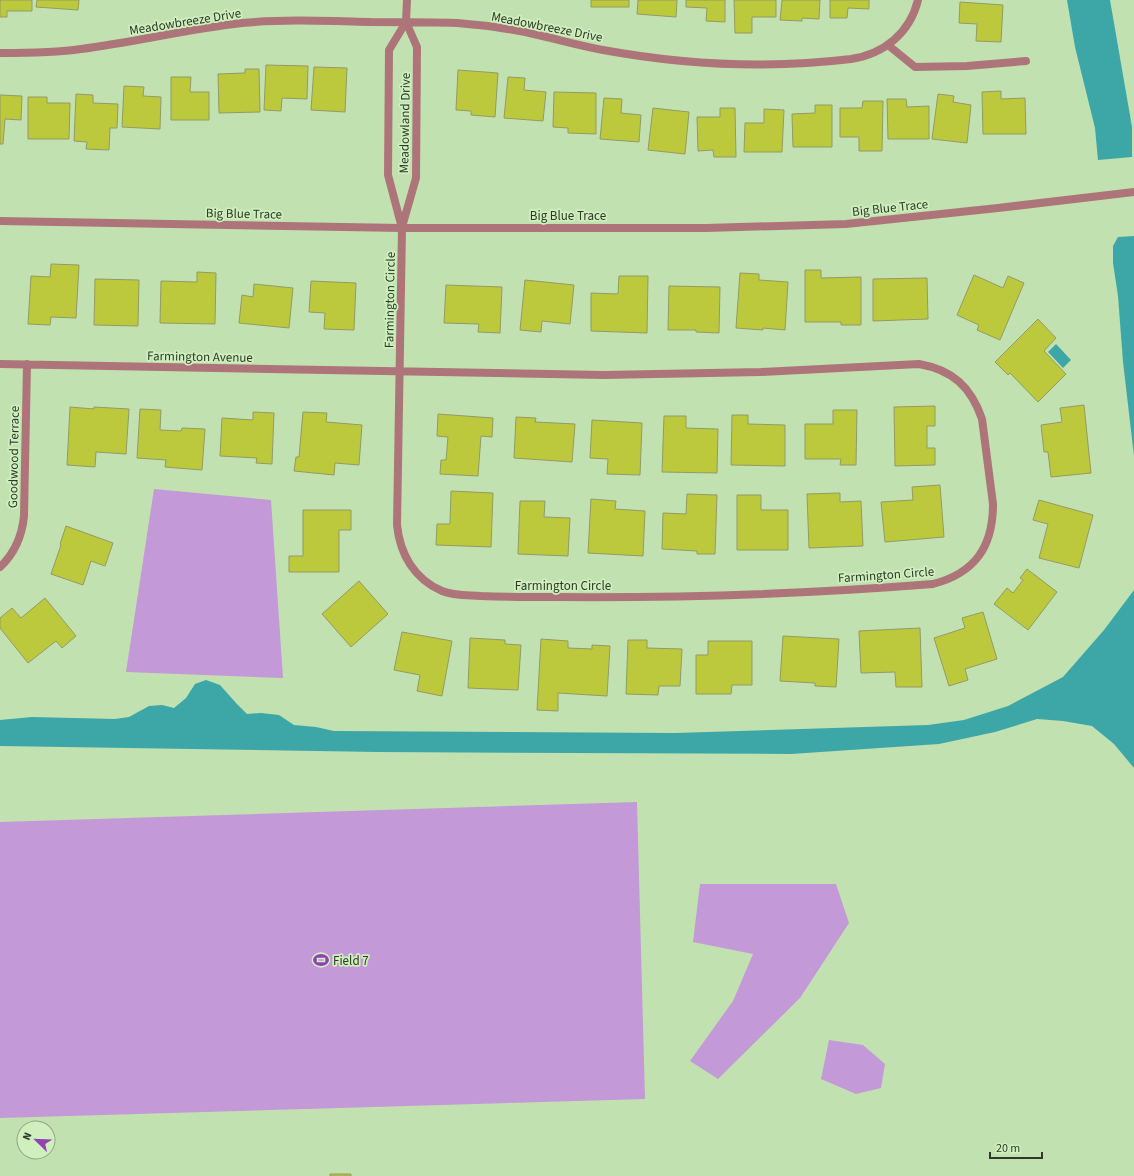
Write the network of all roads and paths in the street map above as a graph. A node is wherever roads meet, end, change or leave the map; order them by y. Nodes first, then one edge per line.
1 (407, 0) edge
2 (918, 0) edge
3 (406, 22) junction
4 (888, 45) junction
5 (0, 53) edge
6 (1026, 61) dead end
7 (1134, 192) edge
8 (0, 221) edge
9 (402, 228) junction
10 (0, 364) edge
11 (27, 364) junction
12 (400, 372) junction
13 (0, 567) edge

1 - 3 street, Meadowland Drive
2 - 4 street, Meadowbreeze Drive
3 - 4 street, Meadowbreeze Drive
3 - 5 street, Meadowbreeze Drive
3 - 9 street, Meadowland Drive
3 - 9 street, Meadowland Drive
4 - 6 street
7 - 9 street, Big Blue Trace
8 - 9 street, Big Blue Trace
9 - 12 street, Farmington Circle
10 - 11 street, Farmington Avenue
11 - 12 street, Farmington Avenue
11 - 13 street, Goodwood Terrace
12 - 12 street, Farmington Circle

